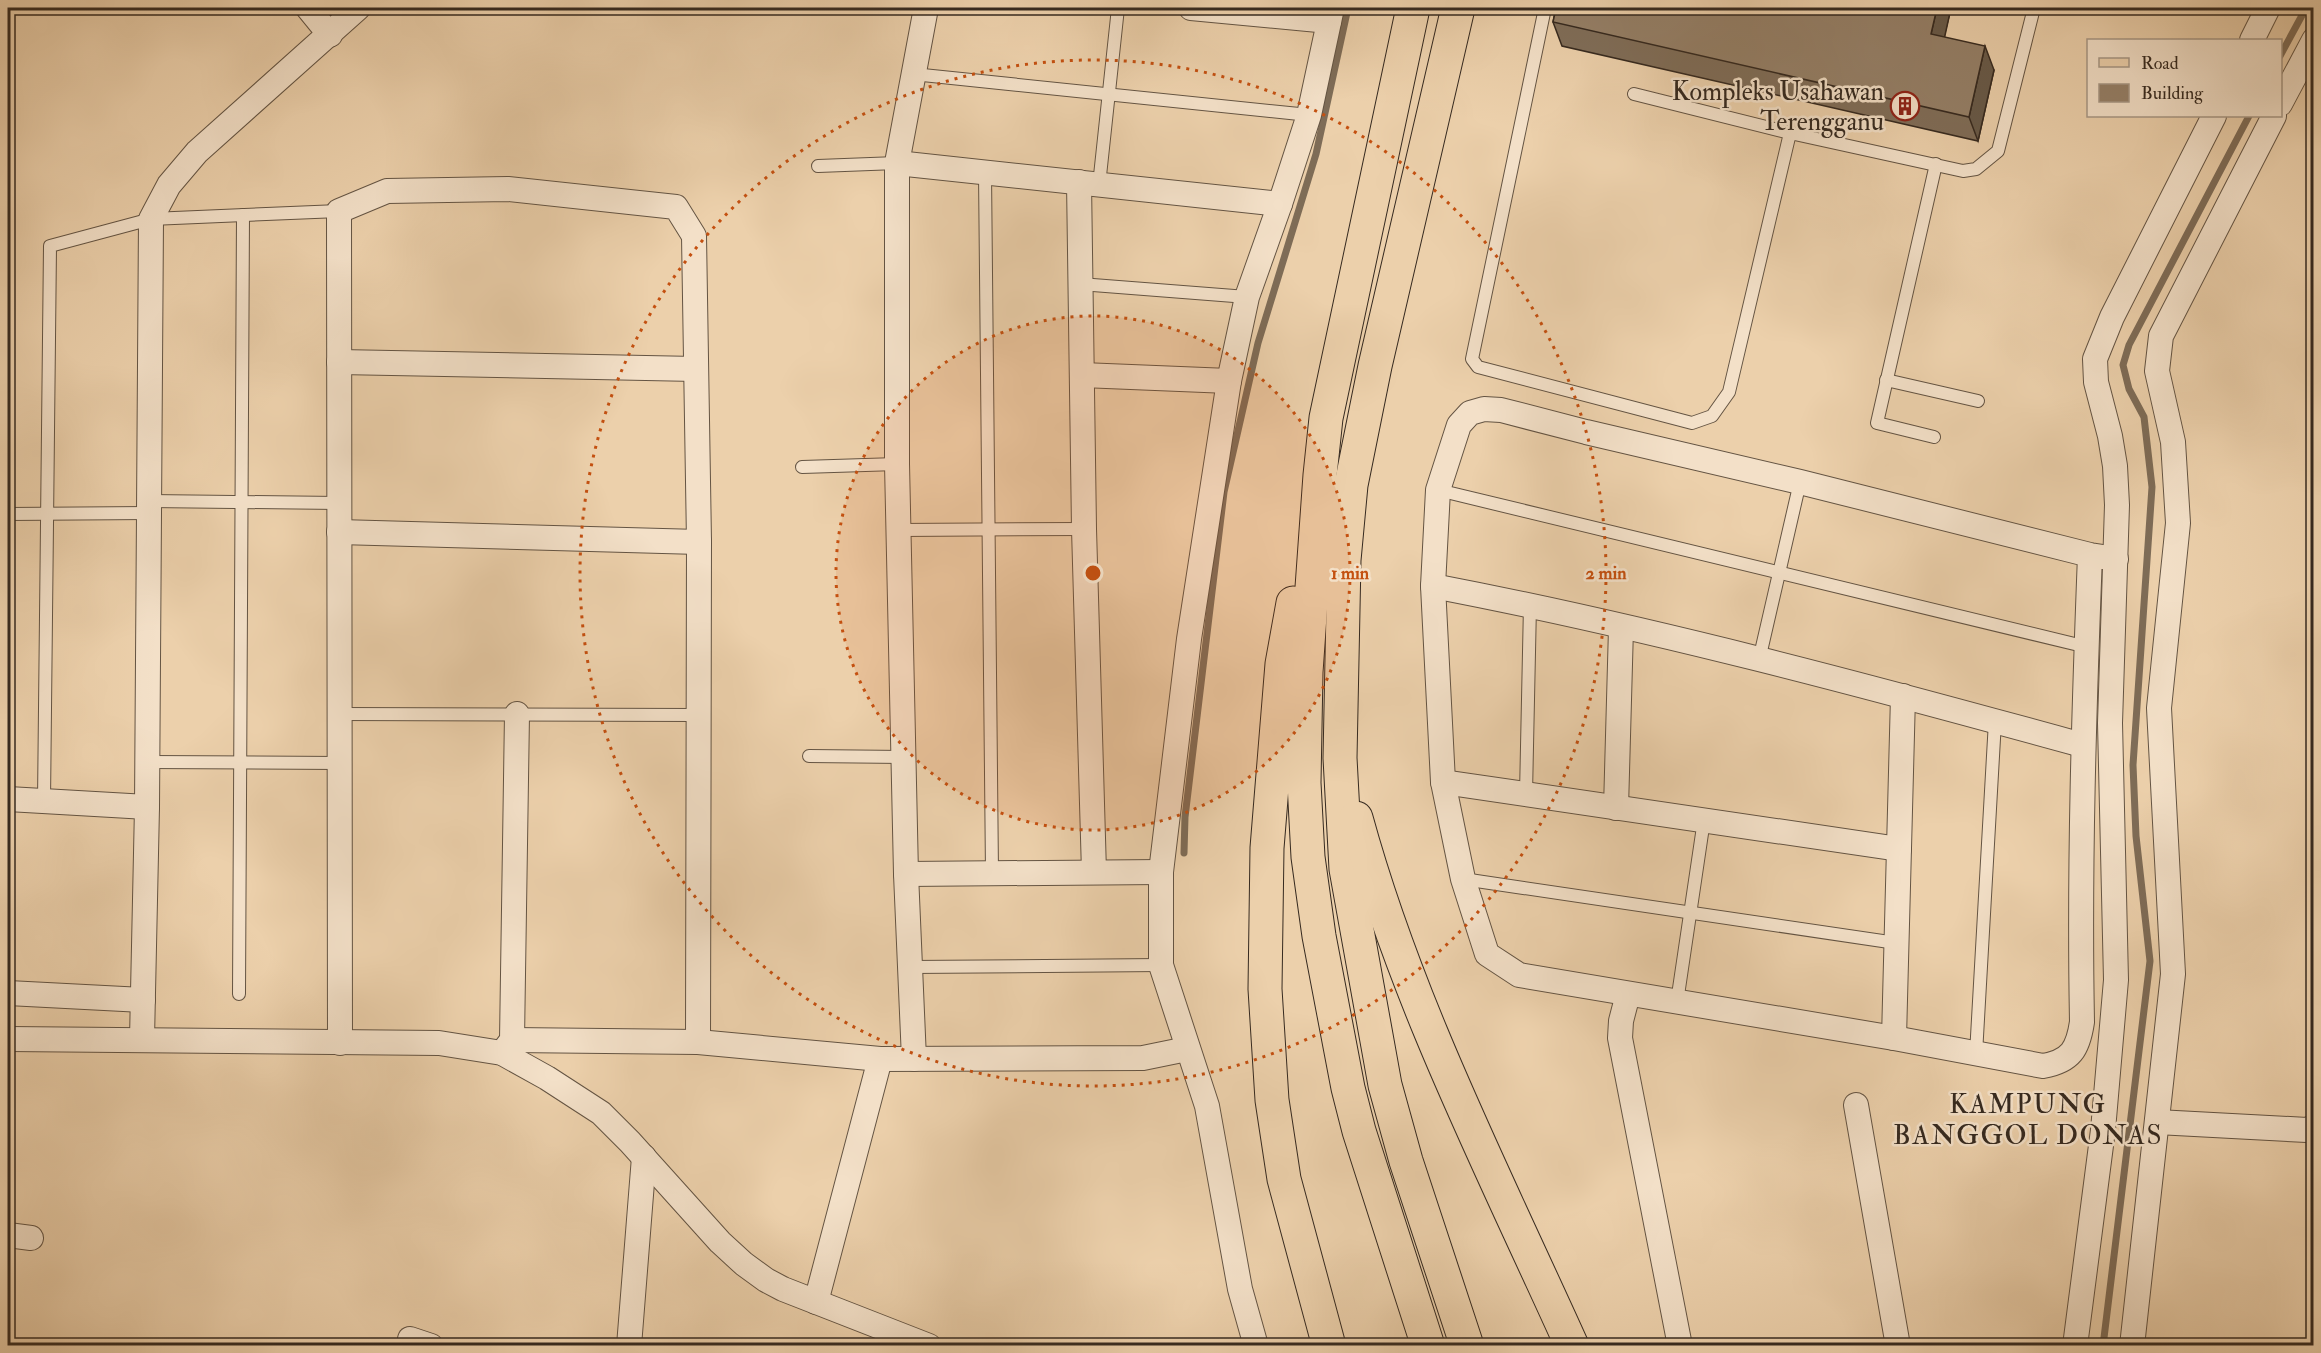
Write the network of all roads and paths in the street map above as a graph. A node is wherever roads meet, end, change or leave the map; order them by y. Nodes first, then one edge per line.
1 (308, 8) edge
2 (358, 8) edge
3 (926, 8) edge
4 (1118, 8) edge
5 (1191, 8) edge
6 (1413, 8) edge
7 (1458, 8) edge
8 (1545, 8) edge
9 (2034, 8) edge
10 (2268, 8) edge
11 (1235, 10) edge
12 (1331, 14) edge
13 (330, 35) junction
14 (2252, 39) edge
15 (2313, 40) edge
16 (914, 74) junction
17 (1109, 94) junction
18 (1634, 94) dead end
19 (2282, 100) edge
20 (1308, 115) junction
21 (2213, 117) edge
22 (2273, 117) edge
23 (1790, 133) junction
24 (897, 164) junction
25 (1936, 164) junction
26 (818, 166) dead end
27 (985, 173) junction
28 (1089, 184) junction
29 (1281, 204) junction
30 (339, 211) junction
31 (243, 215) junction
32 (151, 219) junction
33 (1080, 284) junction
34 (1247, 297) junction
35 (339, 362) junction
36 (696, 369) junction
37 (1082, 375) junction
38 (1886, 380) junction
39 (1229, 381) junction
40 (1978, 401) dead end
41 (1326, 418) junction
42 (1935, 437) dead end
43 (897, 464) junction
44 (802, 467) dead end
45 (1800, 482) junction
46 (1438, 490) junction
47 (242, 502) junction
48 (339, 503) junction
49 (149, 507) junction
50 (47, 513) junction
51 (8, 514) edge
52 (1084, 529) junction
53 (898, 530) junction
54 (989, 530) junction
55 (339, 531) junction
56 (699, 542) junction
57 (2090, 555) junction
58 (2116, 559) junction
59 (1779, 572) junction
60 (1433, 586) junction
61 (1530, 605) junction
62 (1621, 628) junction
63 (2087, 647) junction
64 (1759, 660) junction
65 (1903, 696) junction
66 (340, 714) junction
67 (517, 714) junction
68 (698, 715) junction
69 (1995, 721) junction
70 (2082, 745) junction
71 (809, 756) dead end
72 (903, 757) junction
73 (1340, 758) junction
74 (147, 762) junction
75 (241, 763) junction
76 (340, 763) junction
77 (1443, 782) junction
78 (1526, 794) junction
79 (8, 799) edge
80 (44, 801) junction
81 (147, 807) junction
82 (1616, 807) junction
83 (1704, 820) junction
84 (1899, 849) junction
85 (1094, 872) junction
86 (1161, 872) junction
87 (992, 873) junction
88 (906, 874) junction
89 (1463, 879) junction
90 (1690, 913) junction
91 (1896, 944) junction
92 (1161, 965) junction
93 (910, 967) junction
94 (8, 993) edge
95 (239, 994) dead end
96 (1628, 994) junction
97 (143, 1000) junction
98 (1677, 1002) junction
99 (1894, 1038) junction
100 (8, 1039) edge
101 (142, 1039) junction
102 (698, 1042) junction
103 (340, 1043) junction
104 (507, 1047) junction
105 (1187, 1049) junction
106 (1976, 1054) junction
107 (880, 1059) junction
108 (914, 1059) junction
109 (1856, 1105) dead end
110 (2157, 1122) junction
111 (2313, 1127) edge
112 (644, 1157) junction
113 (8, 1235) edge
114 (31, 1238) dead end
115 (816, 1302) junction
116 (927, 1345) edge
117 (629, 1346) edge
118 (1256, 1346) edge
119 (1329, 1346) edge
120 (1428, 1346) edge
121 (1467, 1346) edge
122 (1572, 1346) edge
123 (1680, 1346) edge
124 (1898, 1346) edge
125 (2075, 1346) edge
126 (2132, 1346) edge

1 - 13 street
2 - 13 street
3 - 16 street
4 - 17 lane
5 - 11 street
6 - 41 main road
7 - 73 main road
8 - 23 lane
9 - 25 lane
10 - 14 street
11 - 12 street
12 - 20 street
13 - 32 street
15 - 19 street
16 - 17 lane
16 - 24 street
17 - 20 lane
17 - 28 lane
18 - 23 lane
20 - 29 street
21 - 58 street
22 - 110 street
23 - 25 lane
24 - 26 lane
24 - 27 street
24 - 43 street
25 - 38 lane
27 - 28 street
27 - 54 lane
28 - 29 street
28 - 33 street
29 - 34 street
30 - 31 lane
30 - 35 street
30 - 36 street
31 - 32 lane
31 - 47 lane
32 - 49 street
32 - 50 lane
33 - 34 lane
33 - 37 street
34 - 39 street
35 - 36 street
35 - 48 street
36 - 56 street
37 - 39 street
37 - 52 street
38 - 40 lane
38 - 42 lane
39 - 86 street
41 - 119 main road
41 - 120 main road
43 - 44 lane
43 - 53 street
45 - 46 street
45 - 57 street
45 - 59 lane
46 - 59 lane
46 - 60 street
47 - 48 lane
47 - 49 lane
47 - 75 lane
48 - 55 street
49 - 50 lane
49 - 74 street
50 - 51 lane
50 - 80 lane
52 - 54 lane
52 - 85 street
53 - 54 lane
53 - 72 street
54 - 87 lane
55 - 56 street
55 - 66 street
56 - 68 street
57 - 58 street
57 - 63 street
58 - 125 street
59 - 63 lane
59 - 64 lane
60 - 61 street
60 - 77 street
61 - 62 street
61 - 78 lane
62 - 64 street
62 - 82 street
63 - 70 street
64 - 65 street
65 - 69 street
65 - 84 street
66 - 67 lane
66 - 76 street
67 - 68 lane
67 - 104 street
68 - 102 street
69 - 70 street
69 - 106 lane
70 - 106 street
71 - 72 lane
72 - 88 street
73 - 121 main road
73 - 122 main road
74 - 75 lane
74 - 81 street
75 - 76 lane
75 - 95 lane
76 - 103 street
77 - 78 street
77 - 89 street
78 - 82 street
79 - 80 street
80 - 81 street
81 - 97 street
82 - 83 street
83 - 84 street
83 - 90 lane
84 - 91 street
85 - 86 street
85 - 87 street
86 - 92 street
87 - 88 street
88 - 93 street
89 - 90 lane
89 - 96 street
90 - 91 lane
90 - 98 lane
91 - 99 street
92 - 93 lane
92 - 105 street
93 - 108 street
94 - 97 street
96 - 98 street
96 - 123 street
97 - 101 street
98 - 99 street
99 - 106 street
100 - 101 street
101 - 103 street
102 - 104 street
102 - 107 street
103 - 104 street
104 - 112 street
105 - 108 street
105 - 118 street
107 - 108 street
107 - 115 street
109 - 124 street
110 - 111 street
110 - 126 street
112 - 115 street
112 - 117 street
113 - 114 street
115 - 116 street

